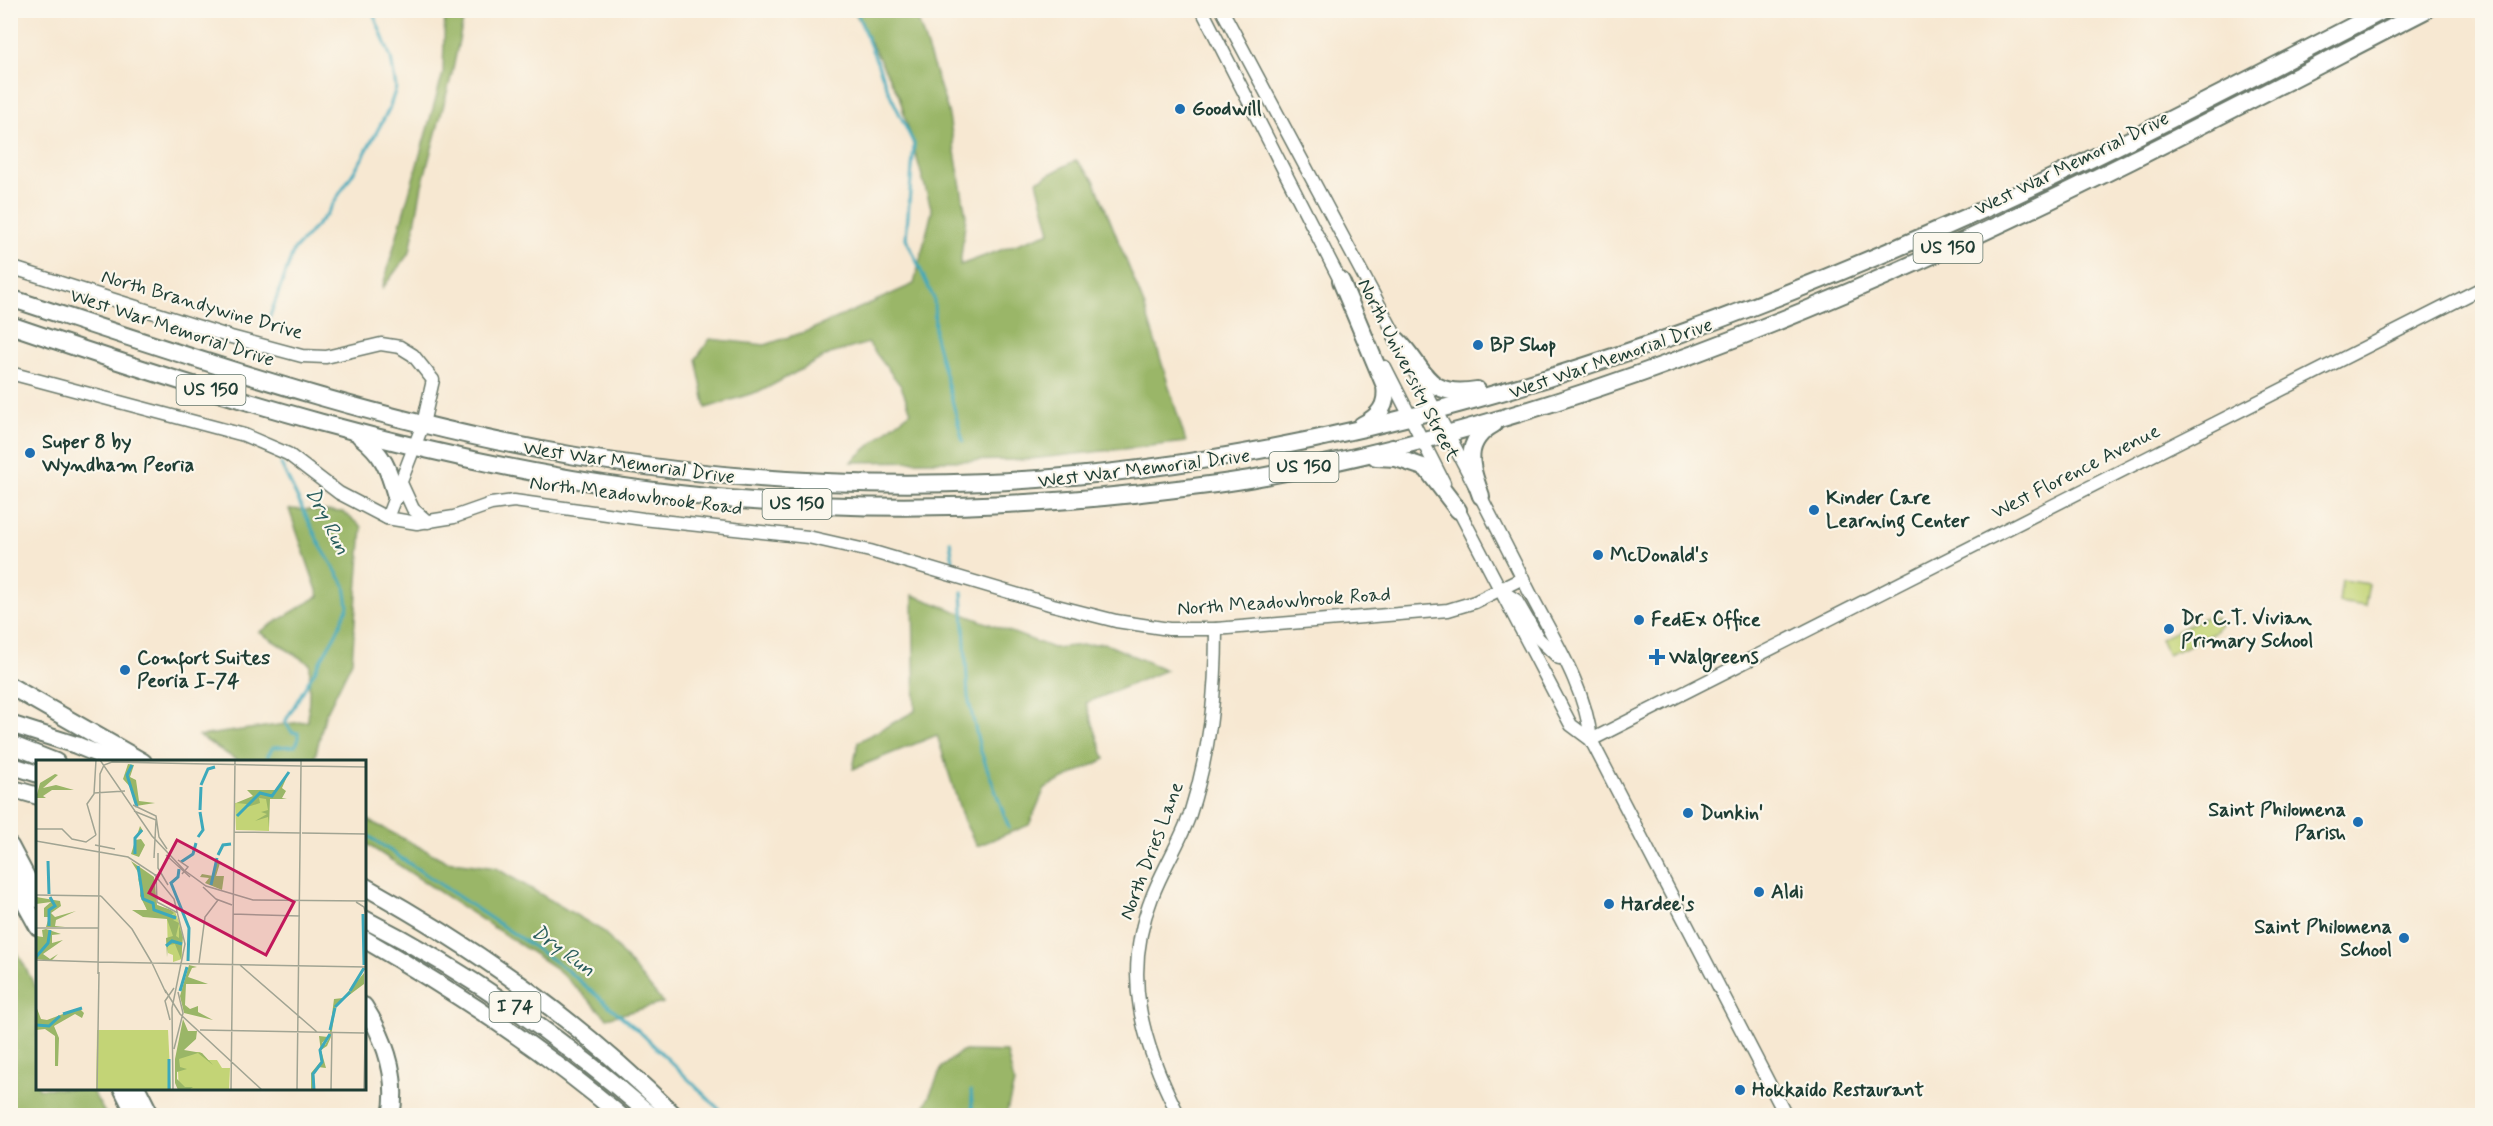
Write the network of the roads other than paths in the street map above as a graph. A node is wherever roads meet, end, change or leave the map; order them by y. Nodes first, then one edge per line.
1 (1202, 10) edge
2 (1222, 10) edge
3 (2384, 10) edge
4 (2426, 10) edge
5 (10, 267) edge
6 (1341, 281) junction
7 (2482, 288) edge
8 (10, 298) edge
9 (10, 325) edge
10 (1663, 339) junction
11 (1397, 340) junction
12 (10, 373) edge
13 (1435, 410) junction
14 (1515, 415) junction
15 (1410, 417) junction
16 (423, 424) junction
17 (355, 431) junction
18 (1348, 432) junction
19 (1448, 434) junction
20 (1422, 440) junction
21 (414, 447) junction
22 (1266, 476) junction
23 (398, 490) junction
24 (1481, 496) junction
25 (1458, 510) junction
26 (387, 518) junction
27 (428, 522) junction
28 (1523, 578) junction
29 (1500, 590) junction
30 (1216, 629) junction
31 (1566, 666) junction
32 (10, 686) edge
33 (10, 724) edge
34 (1591, 740) junction
35 (10, 744) edge
36 (51, 760) edge
37 (112, 760) edge
38 (140, 760) edge
39 (10, 765) edge
40 (36, 773) edge
41 (10, 788) edge
42 (36, 795) edge
43 (10, 846) edge
44 (10, 876) edge
45 (366, 888) edge
46 (36, 895) edge
47 (366, 920) edge
48 (36, 923) edge
49 (366, 940) edge
50 (366, 1010) edge
51 (123, 1090) edge
52 (138, 1090) edge
53 (136, 1116) edge
54 (152, 1116) edge
55 (392, 1116) edge
56 (621, 1116) edge
57 (652, 1116) edge
58 (675, 1116) edge
59 (1179, 1116) edge
60 (1786, 1116) edge

1 - 6 street, North University Street
2 - 11 street, North University Street
3 - 10 highway, West War Memorial Drive / US 150
4 - 14 highway, West War Memorial Drive / US 150
5 - 16 street, North Brandywine Drive
6 - 15 street, North University Street
6 - 18 highway
7 - 34 street, West Florence Avenue
8 - 16 highway, West War Memorial Drive / US 150
9 - 17 highway, West War Memorial Drive / US 150
10 - 11 highway
10 - 13 highway, West War Memorial Drive / US 150
11 - 13 street, North University Street
12 - 26 street, North Meadowbrook Road
13 - 15 highway, West War Memorial Drive / US 150
13 - 19 street, North University Street
14 - 19 highway, West War Memorial Drive / US 150
14 - 24 highway
15 - 18 highway, West War Memorial Drive / US 150
15 - 20 street, North University Street
16 - 18 highway, West War Memorial Drive / US 150
16 - 21 street
17 - 21 highway, West War Memorial Drive / US 150
17 - 23 highway
19 - 20 highway, West War Memorial Drive / US 150
19 - 24 street, North University Street
20 - 22 highway, West War Memorial Drive / US 150
20 - 25 street, North University Street
21 - 22 highway, West War Memorial Drive / US 150
21 - 23 street
22 - 25 highway
23 - 26 street
23 - 27 street
24 - 28 street, North University Street
25 - 29 street, North University Street
26 - 27 street, North Meadowbrook Road
27 - 30 street, North Meadowbrook Road
28 - 29 street, North Meadowbrook Road
28 - 31 street, North University Street
29 - 30 street, North Meadowbrook Road
29 - 31 street
29 - 34 street, North University Street
30 - 59 street, North Dries Lane
31 - 34 street, North University Street
32 - 38 highway
33 - 37 highway
34 - 60 street, North University Street
35 - 36 highway
39 - 40 highway
41 - 42 highway
43 - 46 highway
44 - 48 highway
45 - 58 highway
47 - 57 highway, I 74
49 - 56 highway, I 74
50 - 55 highway
51 - 53 highway
52 - 54 highway

